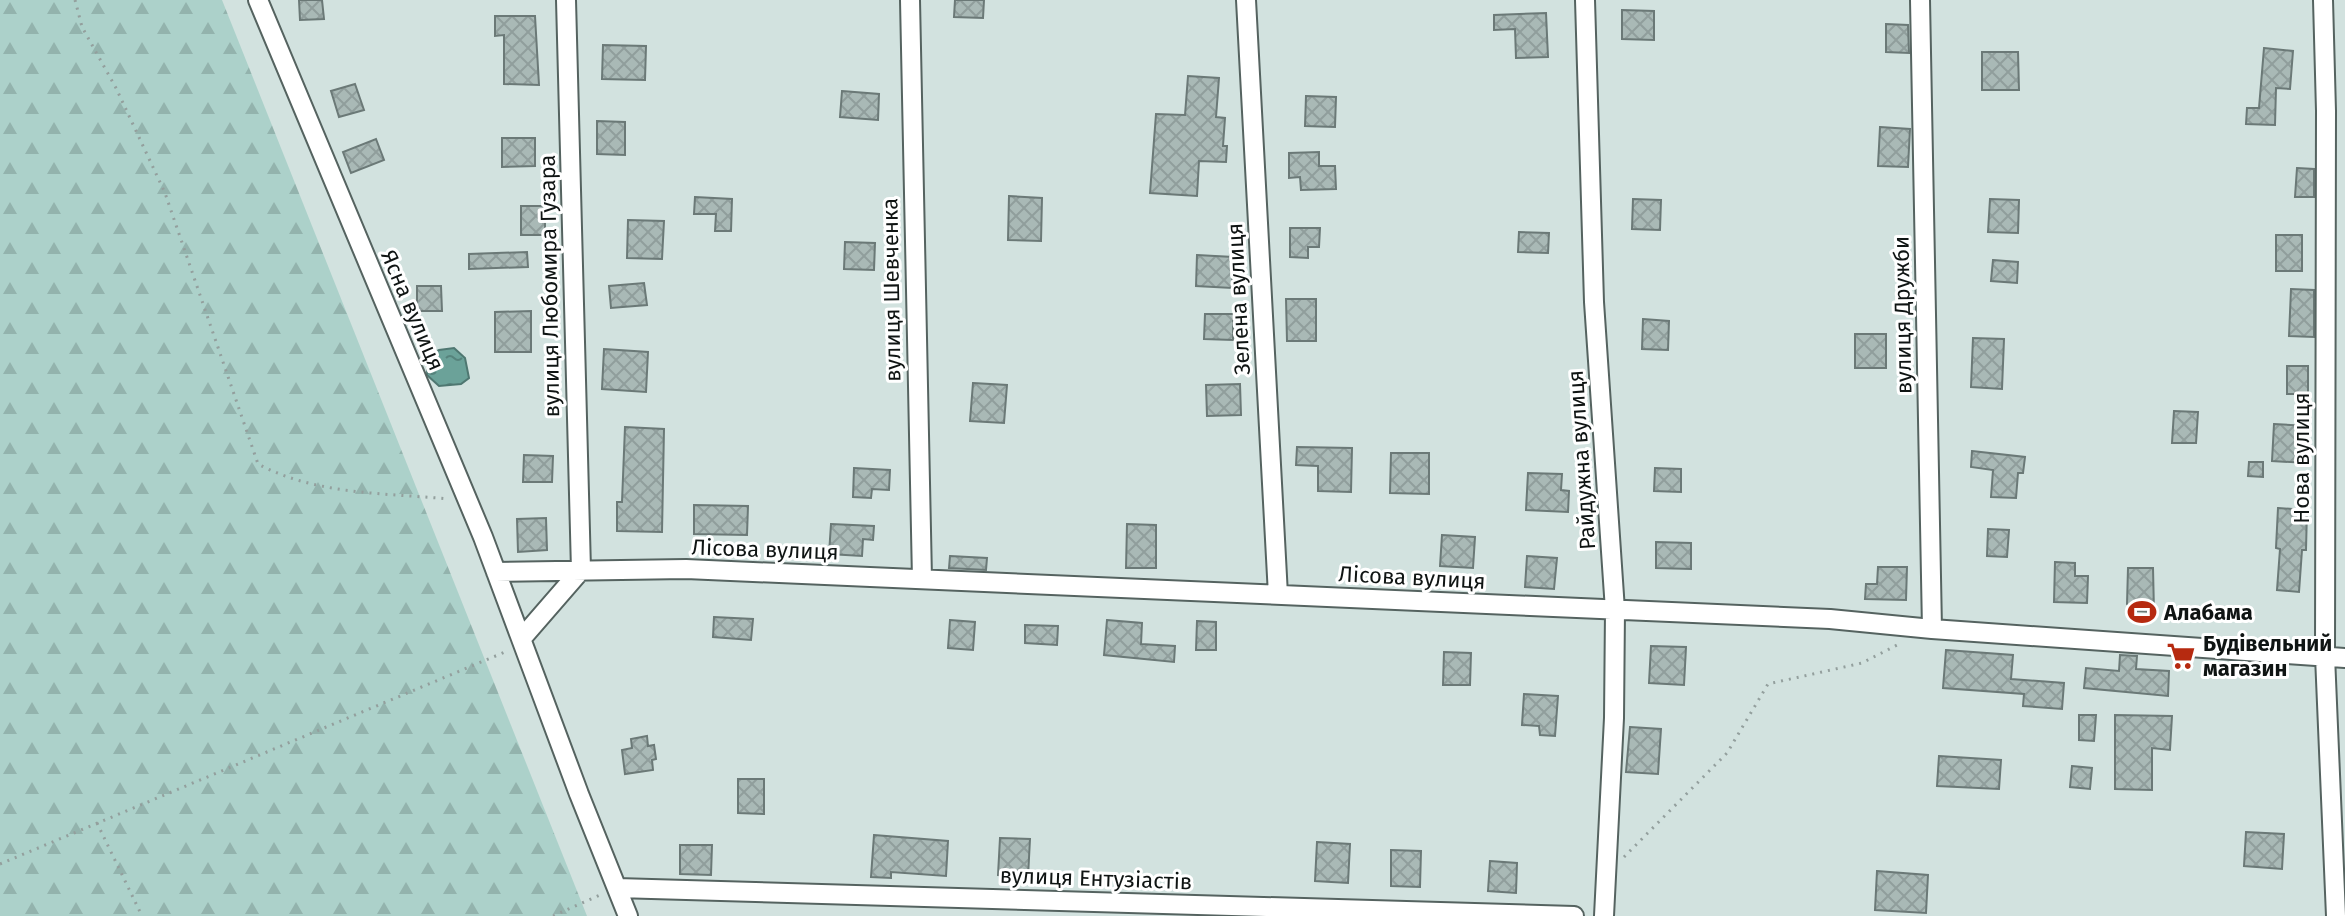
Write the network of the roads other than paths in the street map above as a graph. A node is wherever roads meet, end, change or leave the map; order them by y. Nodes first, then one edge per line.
1 (258, 0) edge
2 (566, 0) edge
3 (910, 0) edge
4 (1246, 0) edge
5 (1585, 0) edge
6 (1920, 0) edge
7 (2323, 0) edge
8 (2326, 111) junction
9 (2345, 111) edge
10 (581, 570) junction
11 (496, 572) junction
12 (922, 579) junction
13 (1278, 595) junction
14 (1615, 610) junction
15 (1932, 629) junction
16 (522, 638) junction
17 (2325, 656) junction
18 (2345, 658) edge
19 (617, 888) junction
20 (628, 916) edge
21 (1574, 916) edge
22 (1604, 916) edge
23 (2336, 916) edge

1 - 11 street, Ясна вулиця
2 - 10 street, вулиця Любомира Гузара
3 - 12 street, вулиця Шевченка
4 - 13 street, Зелена вулиця
5 - 14 street, Райдужна вулиця
6 - 15 street, вулиця Дружби
7 - 8 street, Нова вулиця
8 - 9 street
8 - 17 street, Нова вулиця
10 - 11 street, Лісова вулиця
10 - 12 street, Лісова вулиця
10 - 16 street
11 - 16 street, Ясна вулиця
12 - 13 street, Лісова вулиця
13 - 14 street, Лісова вулиця
14 - 15 street, Лісова вулиця
14 - 22 street, Райдужна вулиця
15 - 17 street, Лісова вулиця
16 - 19 street, Ясна вулиця
17 - 18 street, Лісова вулиця
17 - 23 street, Нова вулиця
19 - 20 street, Ясна вулиця
19 - 21 street, вулиця Ентузіастів

